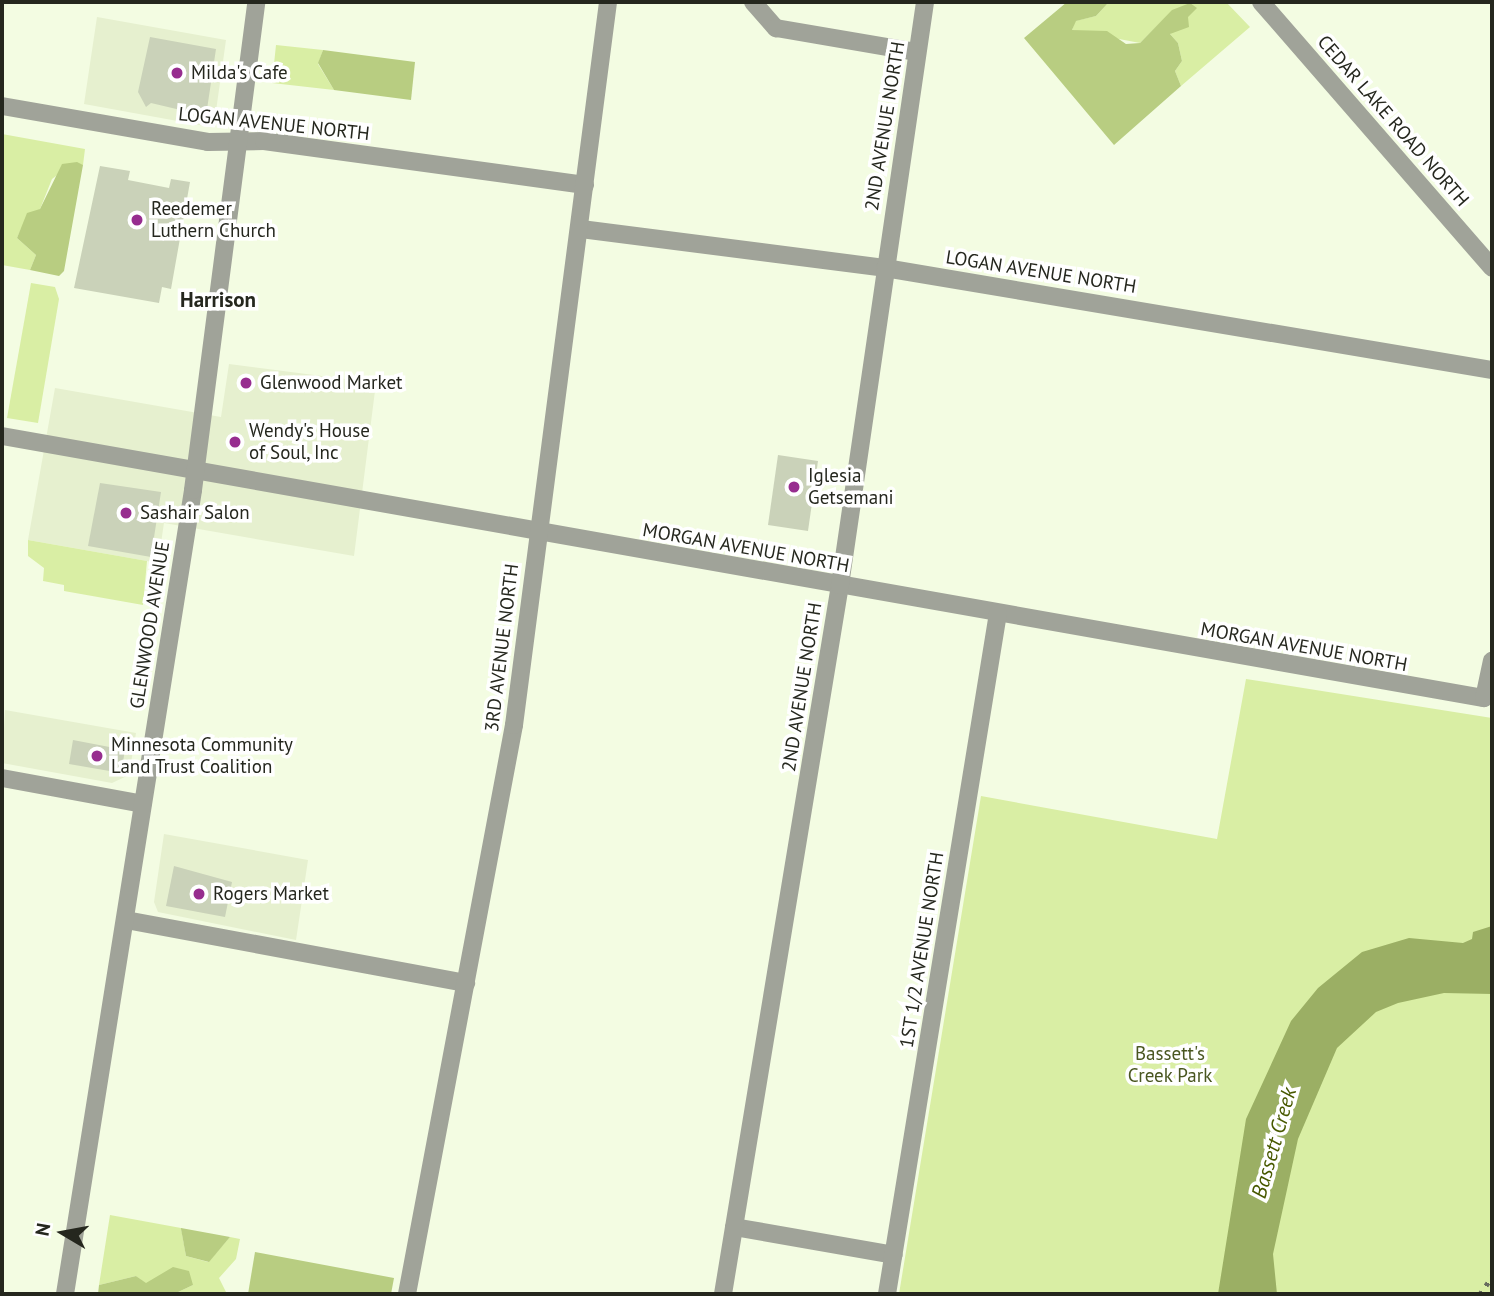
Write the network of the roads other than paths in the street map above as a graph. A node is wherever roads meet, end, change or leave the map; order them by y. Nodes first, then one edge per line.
1 (256, 2) edge
2 (608, 2) edge
3 (753, 2) edge
4 (925, 2) edge
5 (1261, 2) edge
6 (918, 51) junction
7 (2, 106) edge
8 (237, 141) junction
9 (585, 185) junction
10 (580, 229) junction
11 (885, 268) junction
12 (1492, 268) edge
13 (1492, 370) edge
14 (2, 436) edge
15 (195, 470) junction
16 (537, 534) junction
17 (840, 585) junction
18 (998, 613) junction
19 (1492, 661) edge
20 (2, 779) edge
21 (143, 804) junction
22 (126, 920) junction
23 (466, 983) junction
24 (734, 1227) junction
25 (894, 1255) junction
26 (65, 1294) edge
27 (407, 1294) edge
28 (723, 1294) edge
29 (887, 1294) edge

1 - 8 street, GLENWOOD AVENUE
2 - 9 street, 3RD AVENUE NORTH
3 - 6 street
4 - 6 street, 2ND AVENUE NORTH
5 - 12 street, CEDAR LAKE ROAD NORTH
6 - 11 street, 2ND AVENUE NORTH
7 - 8 street, LOGAN AVENUE NORTH
8 - 9 street, LOGAN AVENUE NORTH
8 - 15 street, GLENWOOD AVENUE
9 - 10 street, 3RD AVENUE NORTH
10 - 11 street, LOGAN AVENUE NORTH
10 - 16 street, 3RD AVENUE NORTH
11 - 13 street, LOGAN AVENUE NORTH
11 - 17 street, 2ND AVENUE NORTH
14 - 15 street, MORGAN AVENUE NORTH
15 - 16 street, MORGAN AVENUE NORTH
15 - 21 street, GLENWOOD AVENUE
16 - 17 street, MORGAN AVENUE NORTH
16 - 23 street, 3RD AVENUE NORTH
17 - 18 street, MORGAN AVENUE NORTH
17 - 24 street, 2ND AVENUE NORTH
18 - 19 street, MORGAN AVENUE NORTH
18 - 25 street, 1ST 1/2 AVENUE NORTH
20 - 21 street
21 - 22 street, GLENWOOD AVENUE
22 - 23 street
22 - 26 street, GLENWOOD AVENUE
23 - 27 street, 3RD AVENUE NORTH
24 - 25 street
24 - 28 street, 2ND AVENUE NORTH
25 - 29 street, 1ST 1/2 AVENUE NORTH

